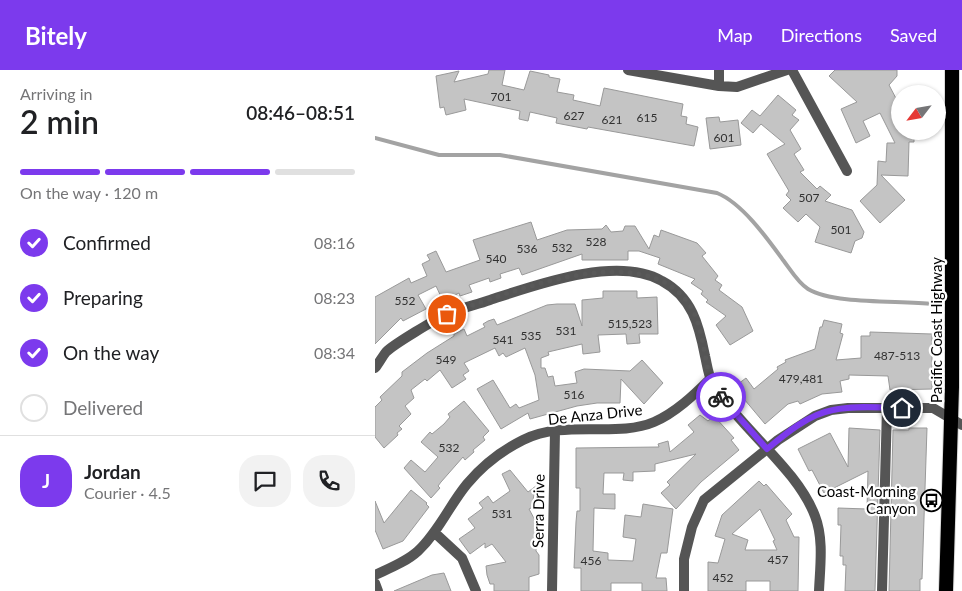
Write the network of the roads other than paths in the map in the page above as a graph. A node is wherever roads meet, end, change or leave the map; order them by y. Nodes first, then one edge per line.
1 (628, 70) edge
2 (719, 70) edge
3 (787, 70) edge
4 (792, 70) edge
5 (952, 70) edge
6 (719, 86) junction
7 (847, 171) dead end
8 (375, 368) edge
9 (710, 379) junction
10 (887, 408) junction
11 (957, 422) edge
12 (555, 431) junction
13 (767, 449) junction
14 (435, 533) junction
15 (375, 575) edge
16 (375, 583) edge
17 (378, 591) edge
18 (476, 591) edge
19 (552, 591) edge
20 (684, 591) edge
21 (819, 591) edge
22 (882, 591) edge
23 (946, 591) edge

1 - 6 street
2 - 6 street
3 - 6 street
4 - 7 street
5 - 11 highway, Pacific Coast Highway
8 - 9 street
9 - 12 street, De Anza Drive
9 - 13 street
10 - 11 street
10 - 13 street
10 - 22 street
11 - 23 highway, Pacific Coast Highway
12 - 14 street, De Anza Drive
12 - 19 street, Serra Drive
13 - 20 street
13 - 21 street
14 - 15 street, De Anza Drive
14 - 18 street
16 - 17 street

